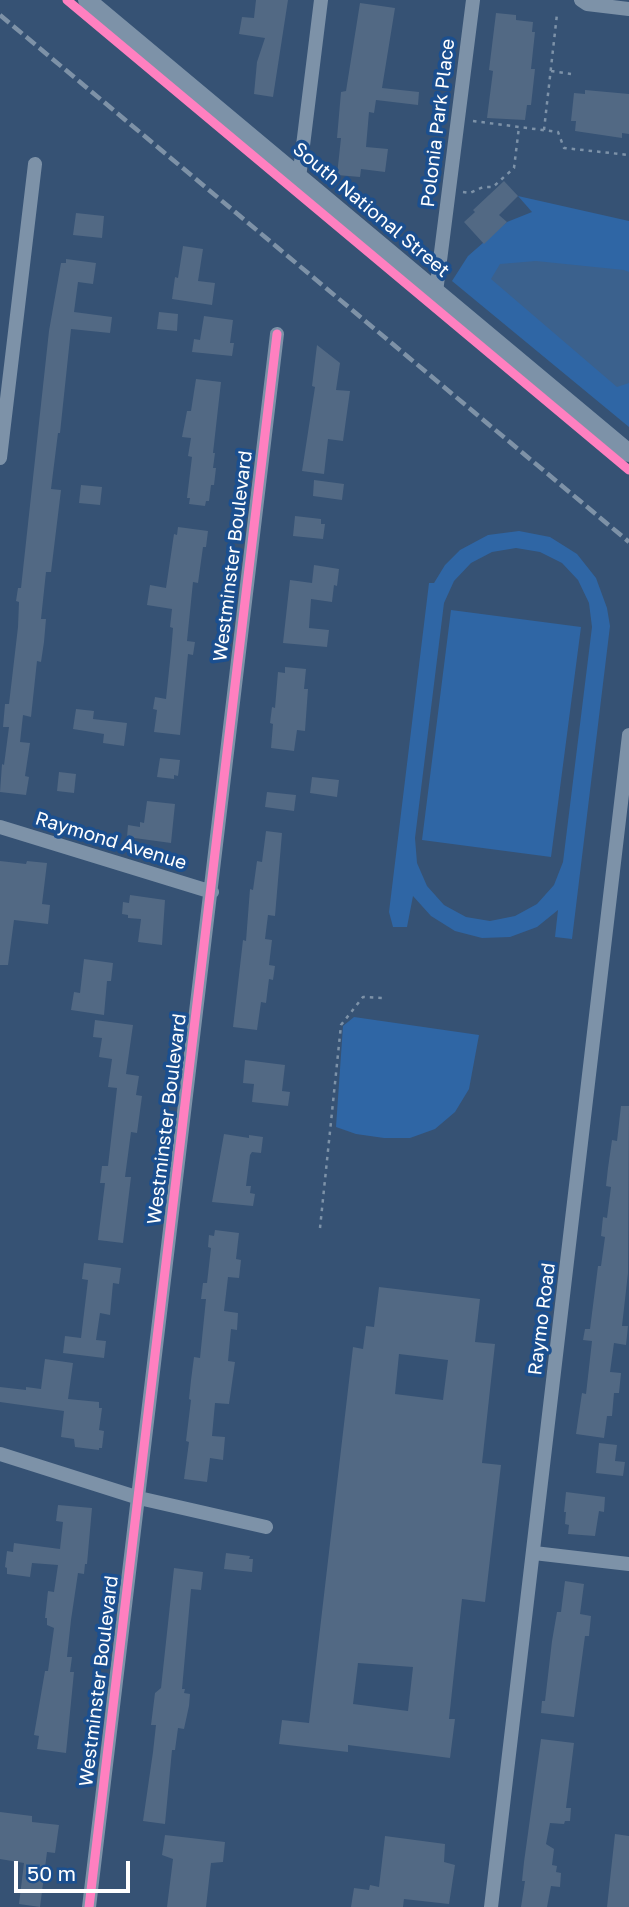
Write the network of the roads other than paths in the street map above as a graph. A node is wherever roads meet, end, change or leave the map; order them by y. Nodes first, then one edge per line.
1 (87, 0) edge
2 (321, 0) edge
3 (473, 0) edge
4 (585, 1) edge
5 (629, 9) edge
6 (35, 164) dead end
7 (299, 178) junction
8 (436, 292) junction
9 (277, 334) dead end
10 (629, 453) edge
11 (0, 458) edge
12 (629, 735) edge
13 (0, 827) edge
14 (212, 892) junction
15 (0, 1454) edge
16 (139, 1498) junction
17 (266, 1527) dead end
18 (534, 1553) junction
19 (629, 1564) edge
20 (89, 1907) edge
21 (491, 1907) edge

1 - 7 street, South National Street
2 - 7 street
3 - 8 street, Polonia Park Place
4 - 5 street
6 - 11 street
7 - 8 street, South National Street
8 - 10 street, South National Street
9 - 14 street, Westminster Boulevard
12 - 18 street, Raymo Road
13 - 14 street, Raymond Avenue
14 - 16 street, Westminster Boulevard
15 - 16 street
16 - 17 street
16 - 20 street, Westminster Boulevard
18 - 19 street
18 - 21 street, Raymo Road

